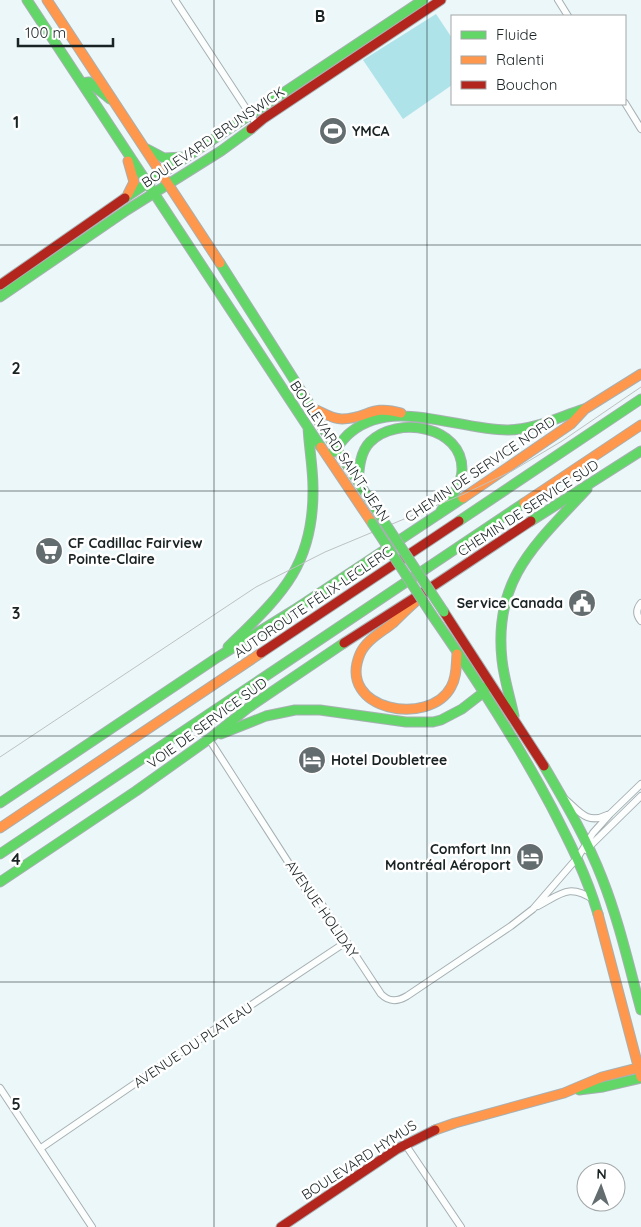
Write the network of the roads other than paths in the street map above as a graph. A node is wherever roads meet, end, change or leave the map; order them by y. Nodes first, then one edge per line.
1 (27, 0) edge
2 (47, 0) edge
3 (175, 0) edge
4 (423, 0) edge
5 (558, 0) edge
6 (438, 1) edge
7 (567, 15) edge
8 (82, 83) junction
9 (116, 103) junction
10 (626, 105) edge
11 (250, 115) junction
12 (257, 125) junction
13 (641, 128) edge
14 (118, 139) junction
15 (145, 147) junction
16 (188, 157) junction
17 (162, 174) junction
18 (148, 183) junction
19 (169, 184) junction
20 (154, 193) junction
21 (125, 199) junction
22 (0, 285) edge
23 (0, 297) edge
24 (641, 374) edge
25 (641, 400) edge
26 (312, 408) junction
27 (584, 409) junction
28 (405, 415) junction
29 (308, 426) junction
30 (641, 426) edge
31 (336, 448) junction
32 (641, 451) edge
33 (329, 458) junction
34 (358, 482) junction
35 (591, 484) junction
36 (438, 515) junction
37 (430, 588) junction
38 (641, 603) edge
39 (641, 621) edge
40 (457, 654) junction
41 (218, 657) junction
42 (489, 680) junction
43 (484, 692) junction
44 (515, 721) junction
45 (209, 739) junction
46 (641, 784) edge
47 (563, 796) junction
48 (641, 796) edge
49 (0, 803) edge
50 (610, 814) junction
51 (0, 828) edge
52 (588, 845) junction
53 (0, 854) edge
54 (578, 857) junction
55 (0, 882) edge
56 (594, 900) junction
57 (533, 909) junction
58 (346, 942) junction
59 (641, 1010) edge
60 (640, 1072) edge
61 (0, 1088) edge
62 (406, 1144) junction
63 (41, 1148) junction
64 (92, 1227) edge
65 (281, 1227) edge
66 (461, 1227) edge

1 - 8 main road, BOULEVARD SAINT-JEAN
2 - 9 main road, BOULEVARD SAINT-JEAN
3 - 11 street
4 - 11 main road, BOULEVARD BRUNSWICK
5 - 7 street
6 - 12 main road, BOULEVARD BRUNSWICK
8 - 9 main road
8 - 14 main road, BOULEVARD SAINT-JEAN
9 - 15 main road, BOULEVARD SAINT-JEAN
10 - 13 street
11 - 12 street
11 - 16 main road, BOULEVARD BRUNSWICK
12 - 19 main road, BOULEVARD BRUNSWICK
14 - 18 main road, BOULEVARD SAINT-JEAN
14 - 21 main road
15 - 16 main road
15 - 17 main road, BOULEVARD SAINT-JEAN
16 - 17 main road, BOULEVARD BRUNSWICK
17 - 18 main road, BOULEVARD BRUNSWICK
17 - 19 main road, BOULEVARD SAINT-JEAN
18 - 20 main road, BOULEVARD SAINT-JEAN
18 - 21 main road, BOULEVARD BRUNSWICK
19 - 20 main road, BOULEVARD BRUNSWICK
19 - 26 main road, BOULEVARD SAINT-JEAN
20 - 23 main road, BOULEVARD BRUNSWICK
20 - 29 main road, BOULEVARD SAINT-JEAN
21 - 22 main road, BOULEVARD BRUNSWICK
24 - 27 main road, CHEMIN DE SERVICE NORD
25 - 51 main road, AUTOROUTE FÉLIX-LECLERC
26 - 28 main road
26 - 31 main road, BOULEVARD SAINT-JEAN
27 - 28 main road
27 - 36 main road, CHEMIN DE SERVICE NORD
28 - 31 main road
29 - 33 main road, BOULEVARD SAINT-JEAN
29 - 41 main road
30 - 53 main road
31 - 33 main road
31 - 34 main road, BOULEVARD SAINT-JEAN
32 - 35 main road, CHEMIN DE SERVICE SUD
33 - 40 main road, BOULEVARD SAINT-JEAN, bridge
34 - 36 main road
34 - 42 main road, BOULEVARD SAINT-JEAN, bridge
35 - 37 main road, CHEMIN DE SERVICE SUD
35 - 44 main road
36 - 41 main road, CHEMIN DE SERVICE NORD
37 - 40 main road
37 - 45 main road, VOIE DE SERVICE SUD
38 - 39 street
40 - 43 main road, BOULEVARD SAINT-JEAN
41 - 49 main road, CHEMIN DE SERVICE NORD
42 - 43 main road
42 - 44 main road, BOULEVARD SAINT-JEAN
43 - 45 main road
43 - 54 main road, BOULEVARD SAINT-JEAN
44 - 47 main road, BOULEVARD SAINT-JEAN
45 - 55 main road, VOIE DE SERVICE SUD
45 - 58 street, AVENUE HOLIDAY
46 - 50 street, AVENUE HOLIDAY
47 - 50 street
47 - 52 main road, BOULEVARD SAINT-JEAN
48 - 52 street, AVENUE HOLIDAY
50 - 52 street, AVENUE HOLIDAY
52 - 54 street, AVENUE HOLIDAY
52 - 59 main road, BOULEVARD SAINT-JEAN
54 - 56 main road, BOULEVARD SAINT-JEAN
54 - 57 street, AVENUE HOLIDAY
56 - 57 street
56 - 60 main road, BOULEVARD SAINT-JEAN
57 - 58 street, AVENUE HOLIDAY
58 - 63 street, AVENUE DU PLATEAU
60 - 62 main road, BOULEVARD HYMUS
61 - 63 street
62 - 65 main road, BOULEVARD HYMUS
62 - 66 street
63 - 64 street

